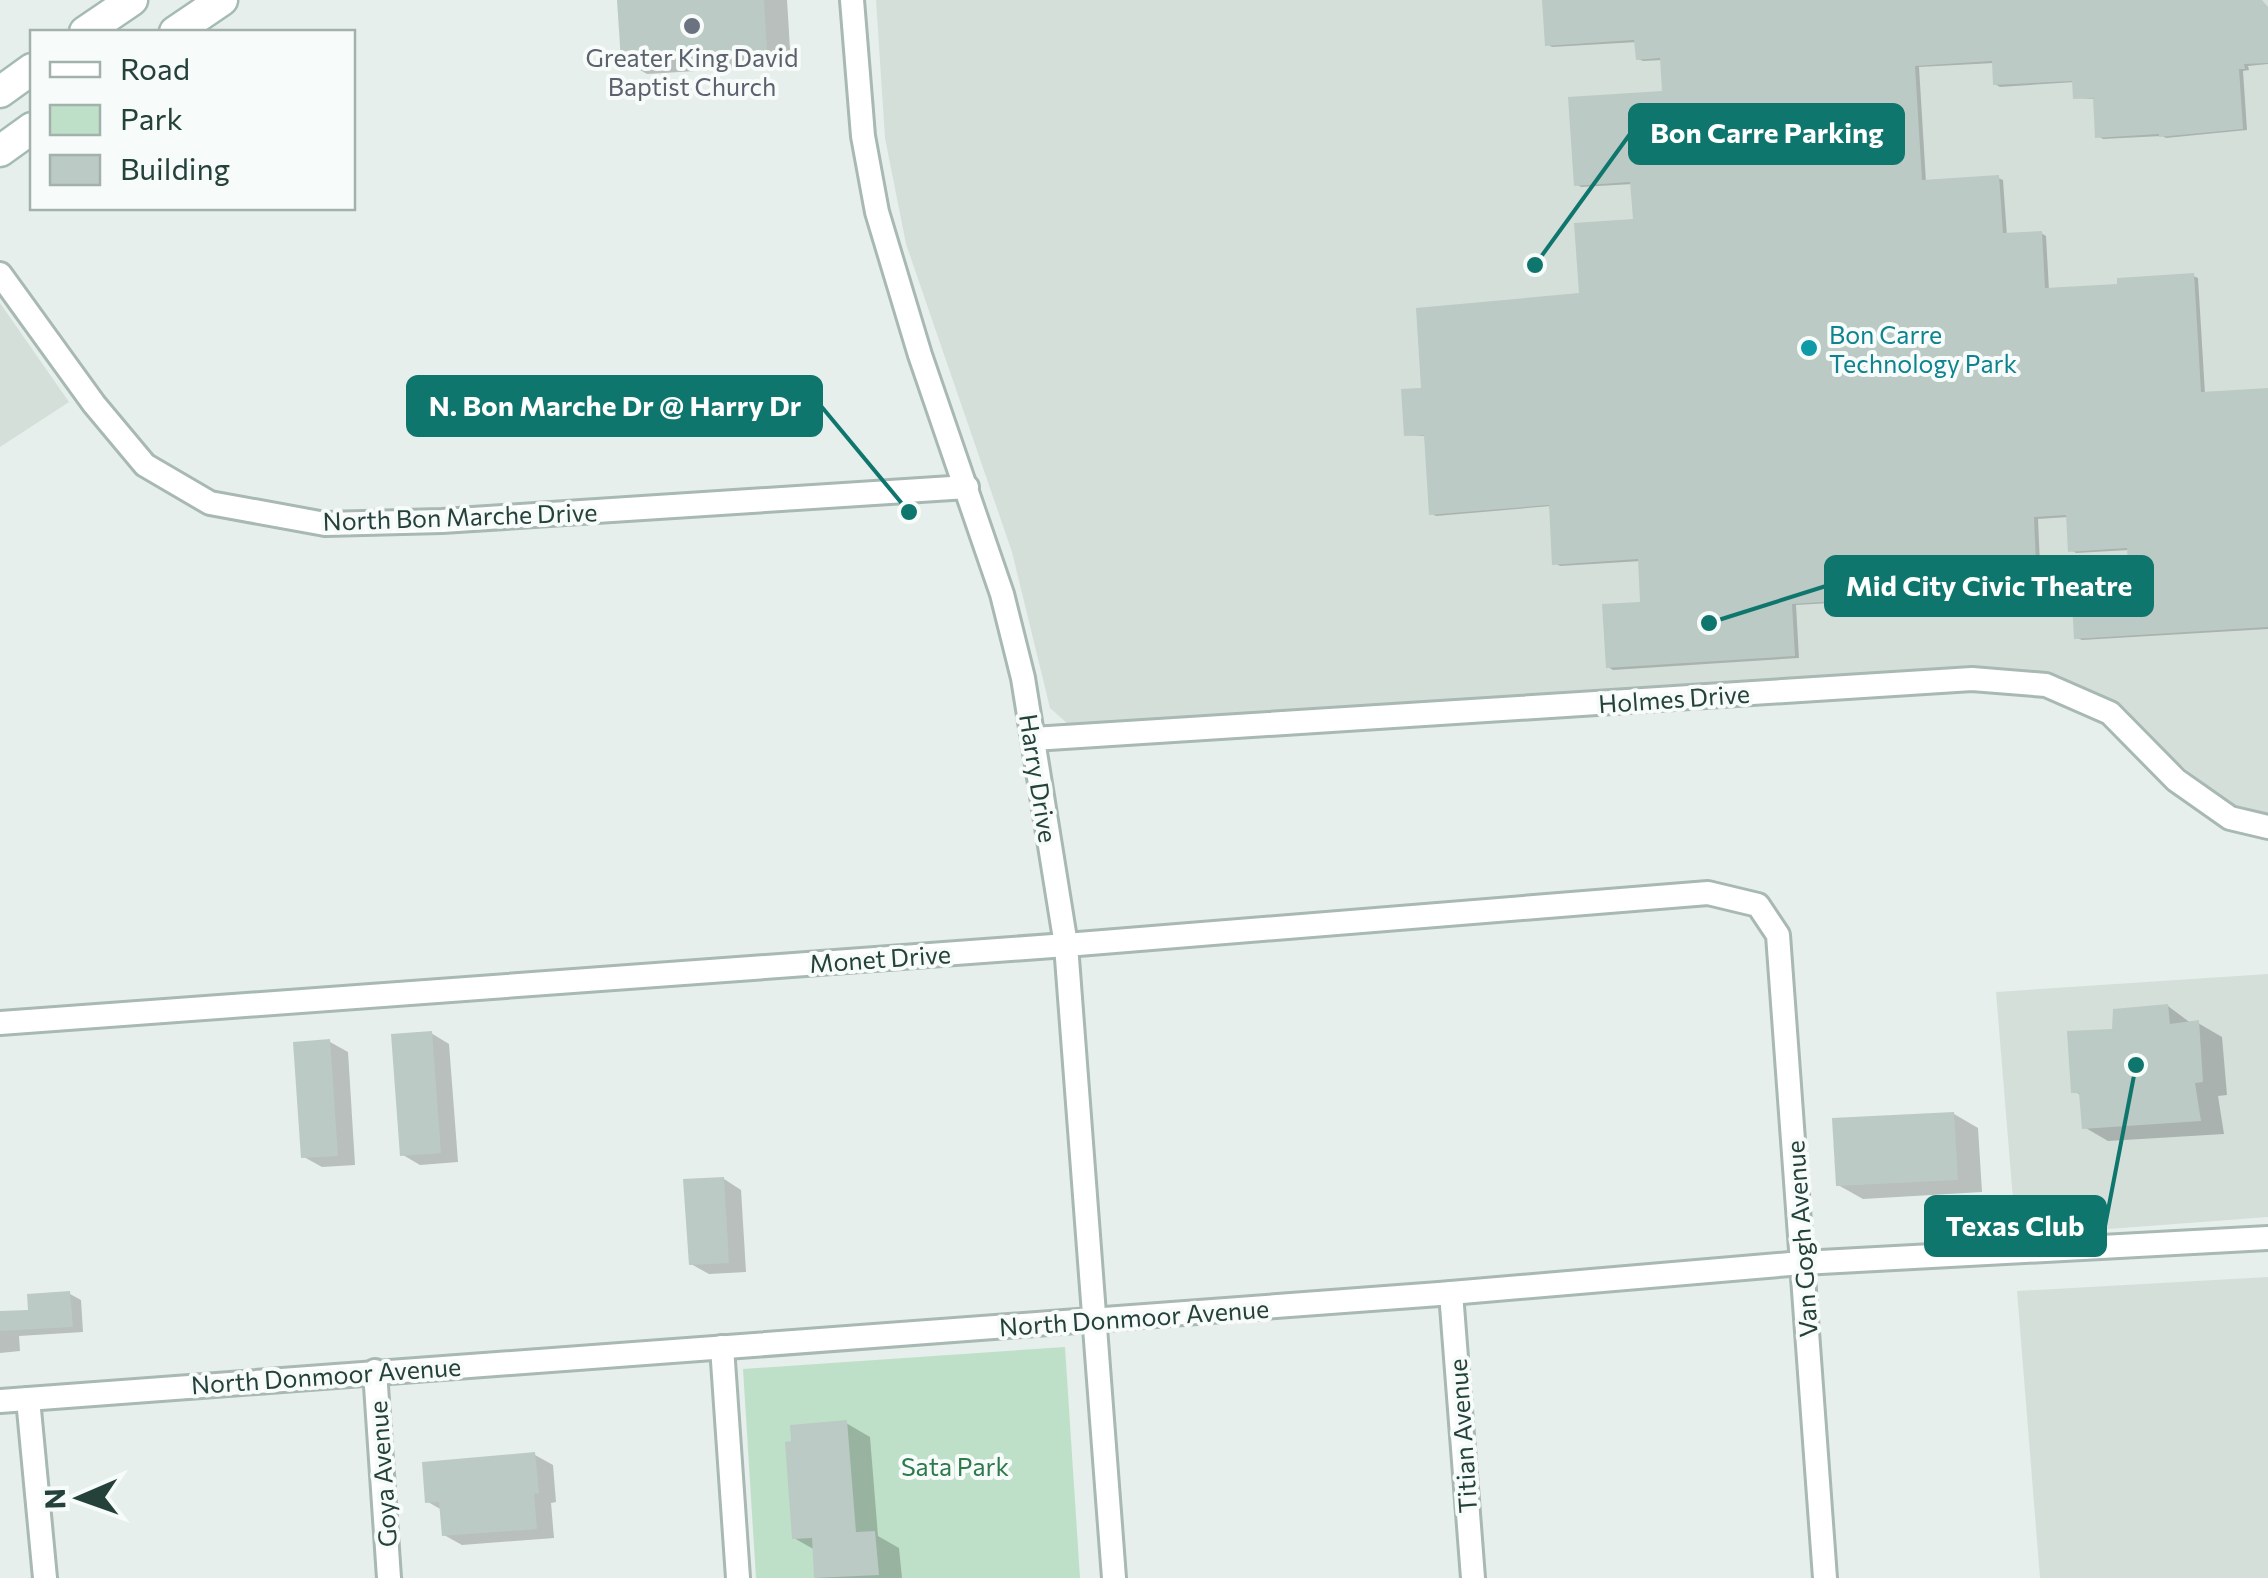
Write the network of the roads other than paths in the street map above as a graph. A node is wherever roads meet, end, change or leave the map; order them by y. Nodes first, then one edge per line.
1 (132, 0) edge
2 (222, 0) edge
3 (852, 0) edge
4 (89, 30) edge
5 (178, 30) edge
6 (30, 70) edge
7 (0, 92) edge
8 (30, 129) edge
9 (0, 151) edge
10 (0, 274) edge
11 (967, 487) junction
12 (1033, 738) junction
13 (2268, 827) edge
14 (1758, 906) joint
15 (1066, 945) junction
16 (0, 1022) edge
17 (2268, 1238) edge
18 (1802, 1263) junction
19 (1451, 1293) junction
20 (1094, 1319) junction
21 (722, 1347) junction
22 (375, 1371) junction
23 (28, 1400) junction
24 (0, 1401) edge
25 (45, 1578) edge
26 (389, 1578) edge
27 (738, 1578) edge
28 (1114, 1578) edge
29 (1473, 1578) edge
30 (1825, 1578) edge

1 - 4 main road
2 - 5 main road
3 - 11 street, Harry Drive
6 - 7 main road
8 - 9 main road
10 - 11 street, North Bon Marche Drive
11 - 12 street, Harry Drive
12 - 13 street, Holmes Drive
12 - 15 street, Harry Drive
14 - 15 street, Monet Drive
14 - 18 street, Van Gogh Avenue
15 - 16 street, Monet Drive
15 - 20 street, Harry Drive
17 - 18 street, North Donmoor Avenue
18 - 19 street, North Donmoor Avenue
18 - 30 street, Van Gogh Avenue
19 - 20 street, North Donmoor Avenue
19 - 29 street, Titian Avenue
20 - 21 street, North Donmoor Avenue
20 - 28 street, Harry Drive
21 - 22 street, North Donmoor Avenue
21 - 27 street
22 - 23 street, North Donmoor Avenue
22 - 26 street, Goya Avenue
23 - 24 street, North Donmoor Avenue
23 - 25 street

